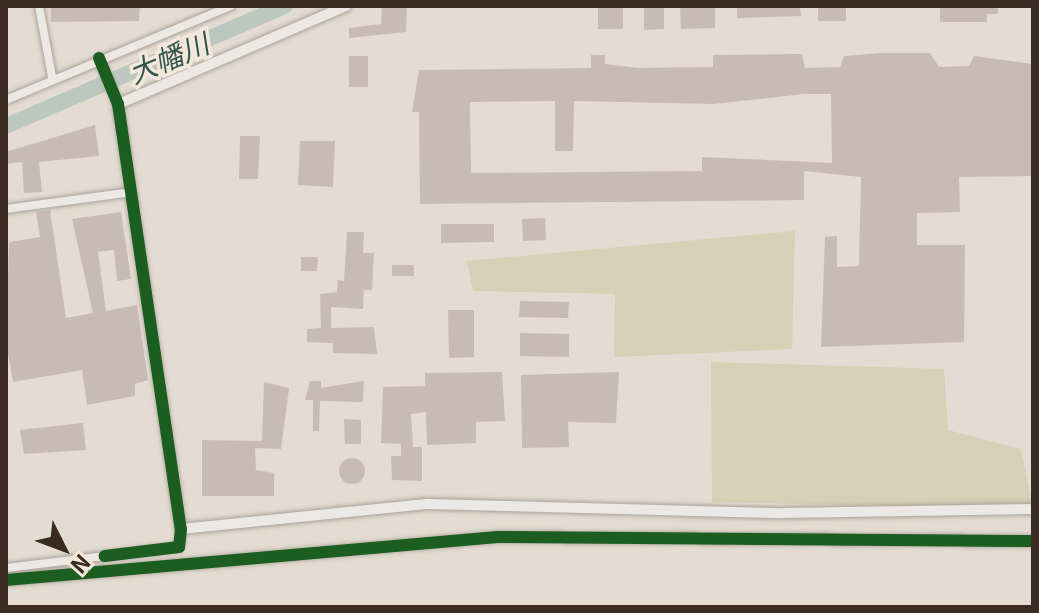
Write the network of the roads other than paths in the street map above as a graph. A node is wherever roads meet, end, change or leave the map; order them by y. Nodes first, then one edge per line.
1 (39, 6) edge
2 (231, 6) edge
3 (346, 6) edge
4 (101, 63) junction
5 (52, 77) junction
6 (6, 100) edge
7 (118, 104) junction
8 (132, 192) junction
9 (6, 209) edge
10 (1033, 509) edge
11 (181, 529) junction
12 (1033, 541) edge
13 (6, 568) edge
14 (6, 580) edge

1 - 5 street
2 - 4 street
3 - 7 street
4 - 5 street
4 - 7 street
5 - 6 street
7 - 8 street
8 - 9 street
8 - 11 street
10 - 11 street
11 - 13 street
12 - 14 street

